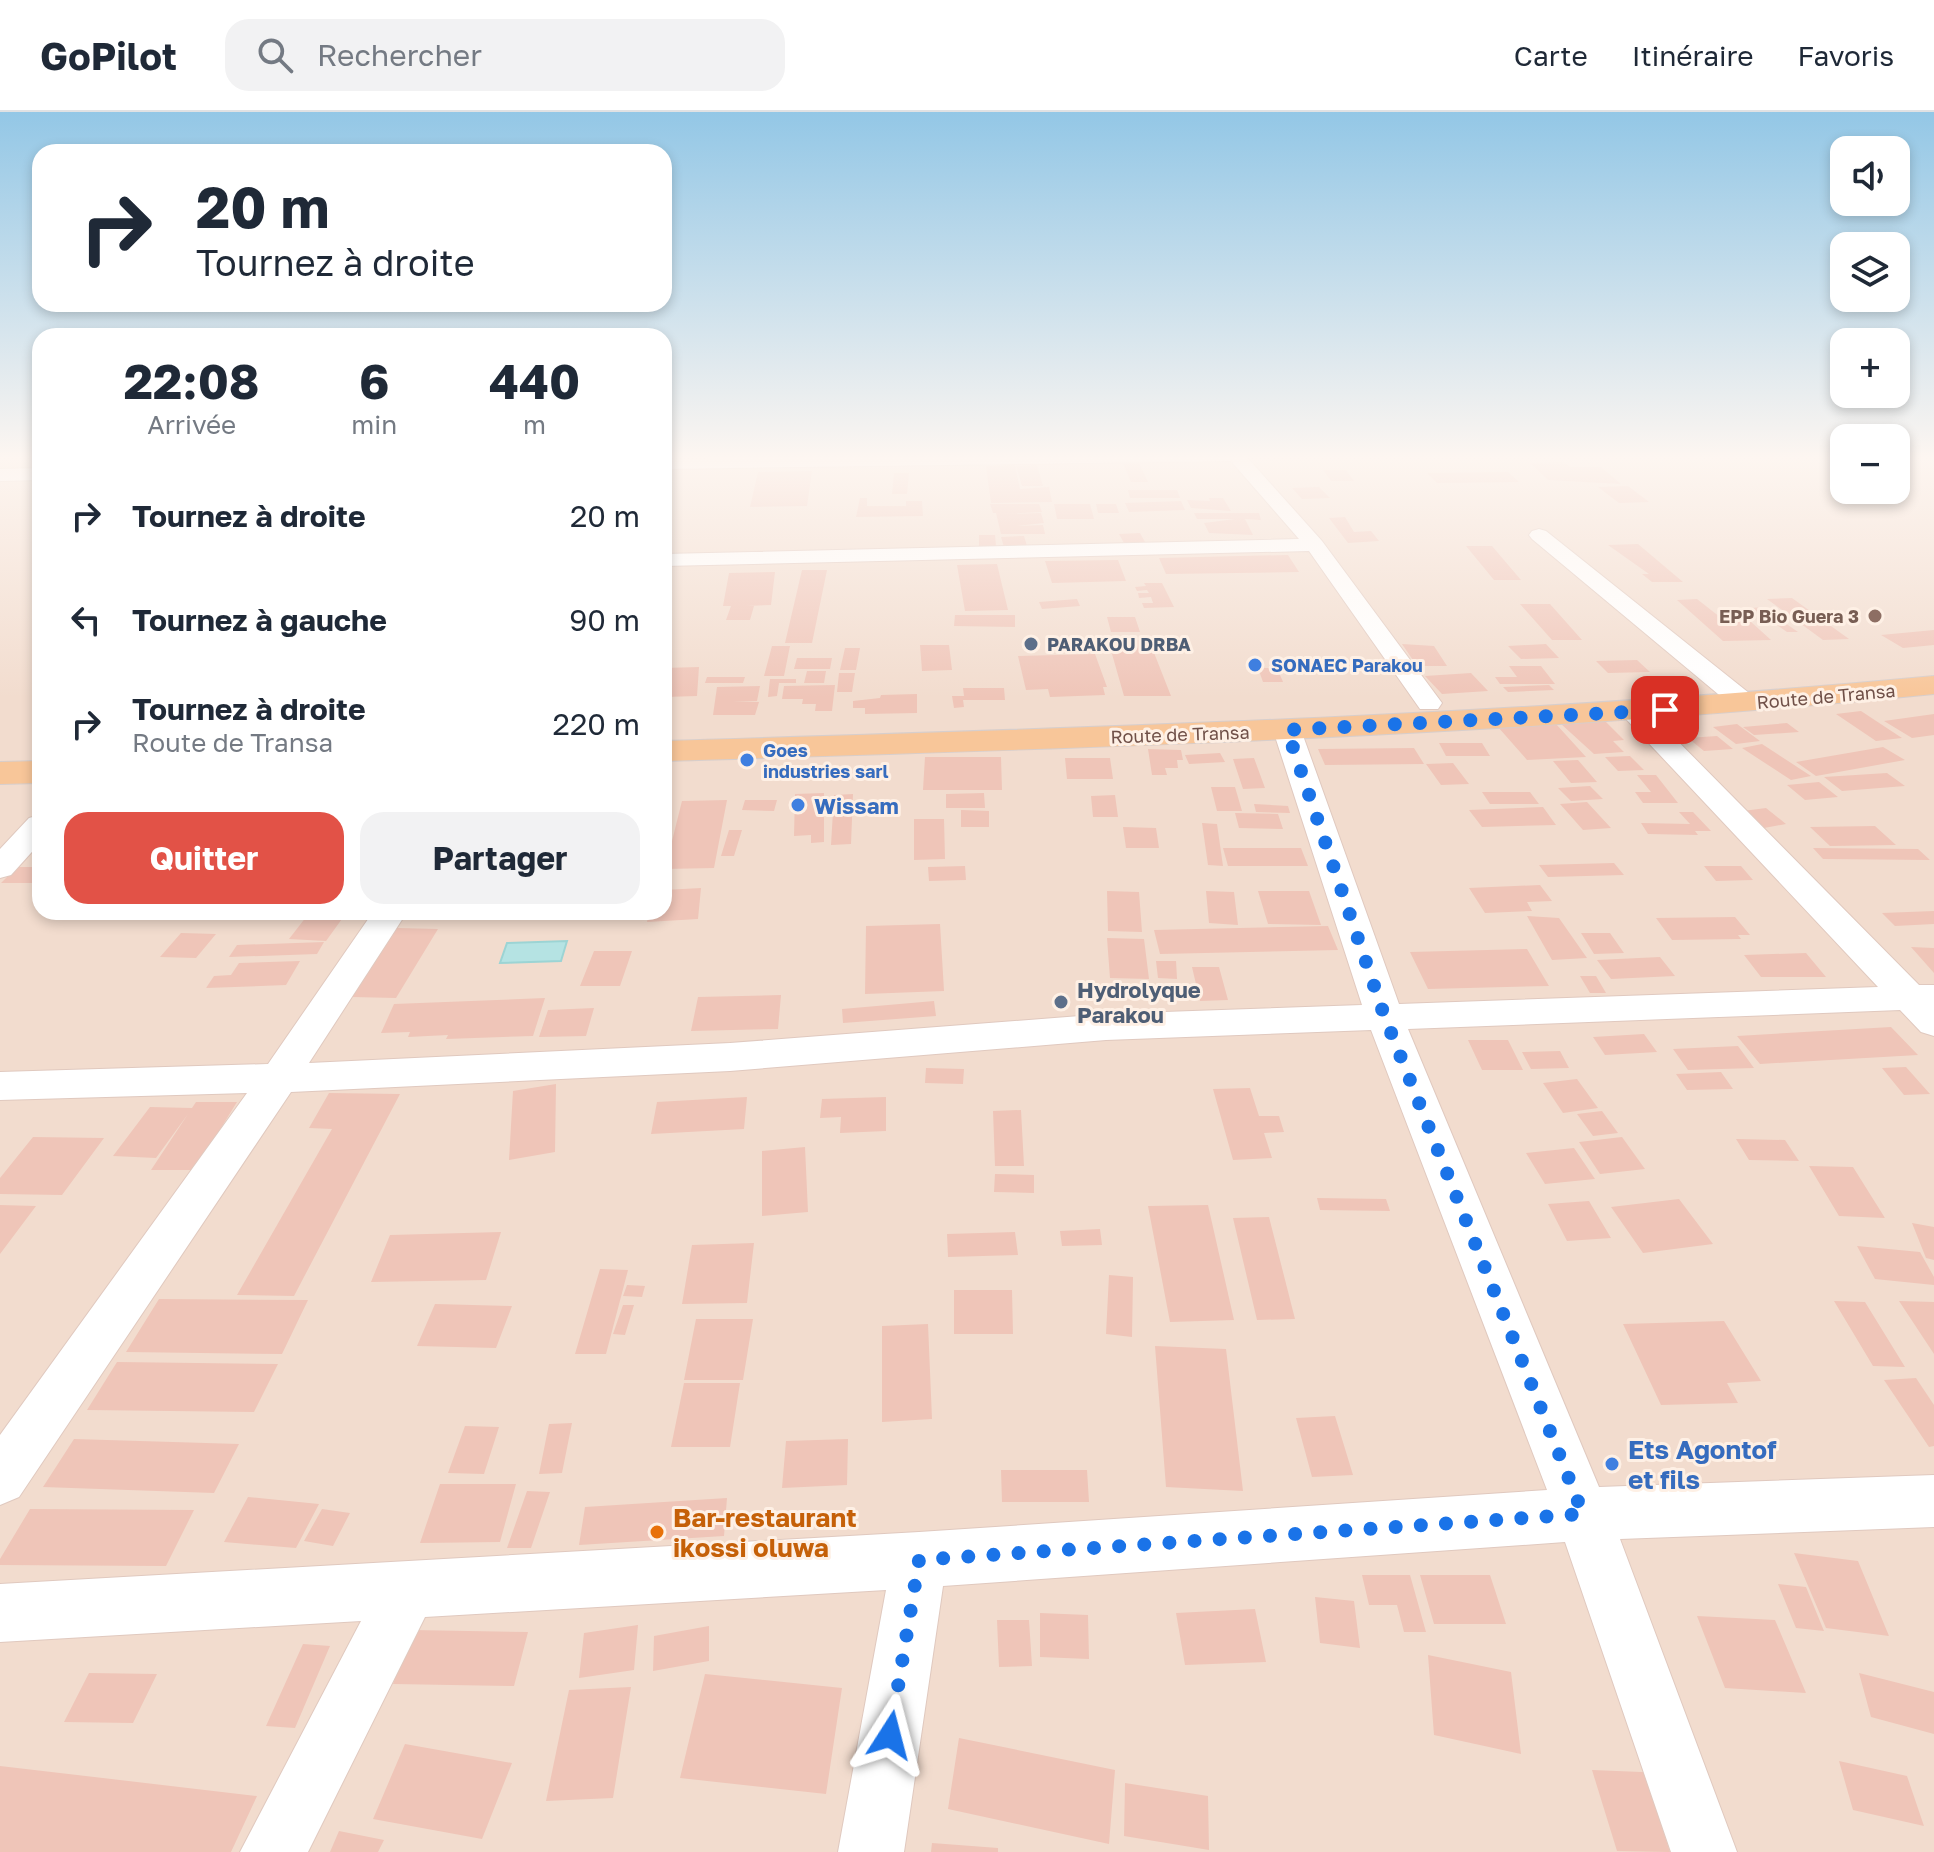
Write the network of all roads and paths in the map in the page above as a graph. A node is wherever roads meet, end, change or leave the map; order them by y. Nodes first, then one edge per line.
1 (1307, 536) edge
2 (1540, 536) edge
3 (1315, 545) junction
4 (672, 560) edge
5 (1931, 682) edge
6 (1733, 694) junction
7 (1429, 703) junction
8 (1635, 713) junction
9 (672, 729) edge
10 (1287, 730) junction
11 (32, 750) edge
12 (0, 751) edge
13 (672, 751) edge
14 (32, 772) edge
15 (0, 773) edge
16 (32, 833) edge
17 (0, 868) edge
18 (385, 920) edge
19 (1925, 1006) edge
20 (1384, 1015) junction
21 (280, 1077) junction
22 (0, 1086) edge
23 (0, 1479) edge
24 (1934, 1501) edge
25 (1583, 1514) junction
26 (919, 1560) junction
27 (408, 1591) junction
28 (0, 1613) edge
29 (273, 1852) edge
30 (871, 1852) edge
31 (1704, 1852) edge

1 - 3 street
2 - 6 street
3 - 4 street
3 - 7 street
5 - 6 main road, Route de Transa
6 - 7 main road, Route de Transa
6 - 8 main road, Route de Transa
7 - 9 main road, Route de Transa
8 - 10 main road, Route de Transa
8 - 19 street
10 - 13 main road, Route de Transa
10 - 20 street
11 - 12 main road
14 - 15 main road
16 - 17 street
18 - 21 street
19 - 20 street
20 - 21 street
20 - 25 street
21 - 22 street
21 - 23 street
24 - 25 street
25 - 26 street
25 - 31 street
26 - 27 street
26 - 30 street
27 - 28 street
27 - 29 street

